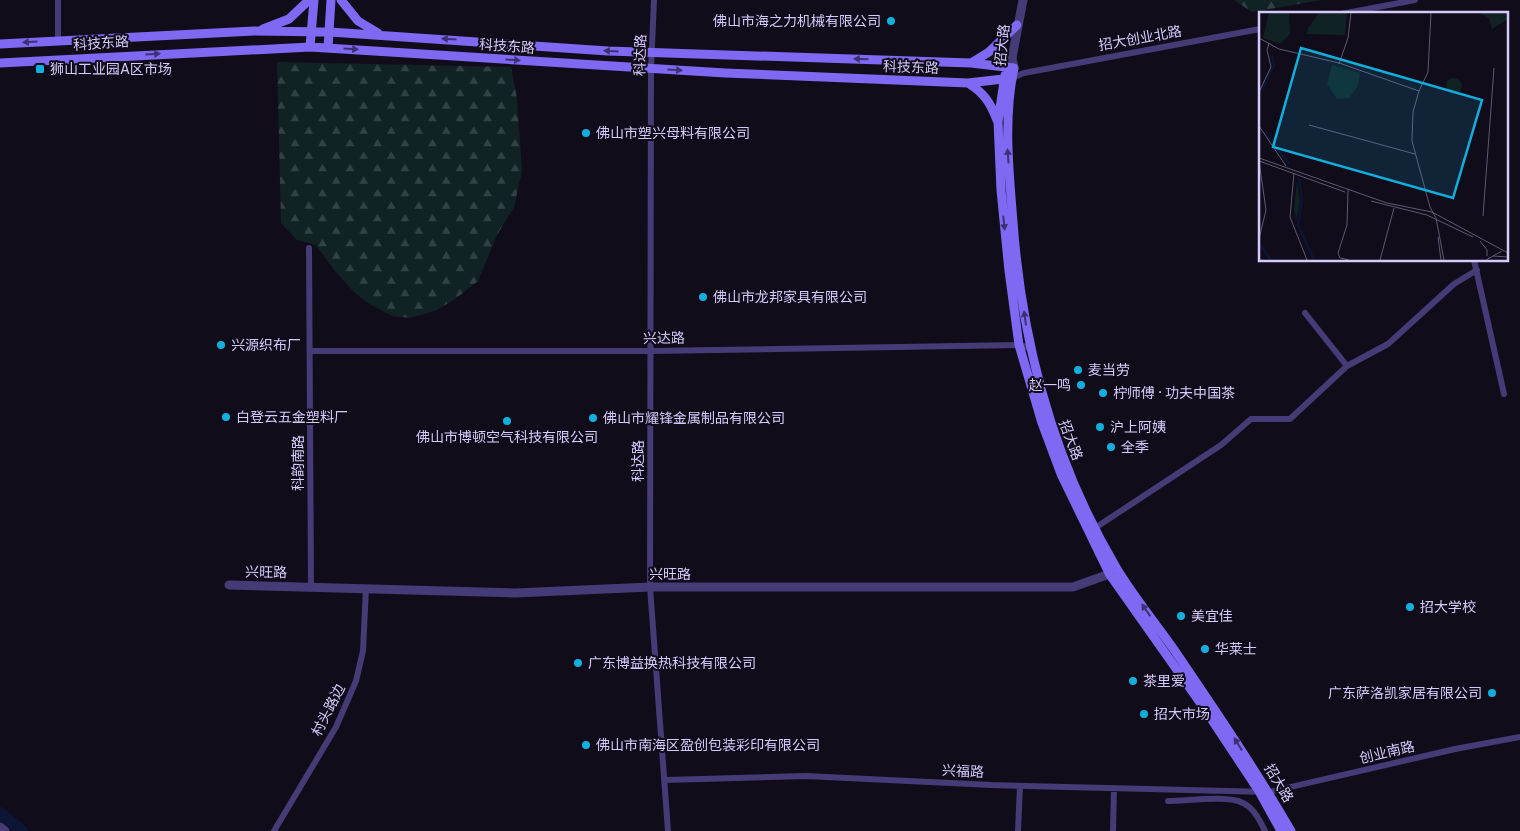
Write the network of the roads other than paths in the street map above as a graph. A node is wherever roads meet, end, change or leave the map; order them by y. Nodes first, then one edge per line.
1 (58, 0) edge
2 (308, 0) edge
3 (314, 0) edge
4 (332, 0) edge
5 (341, 0) edge
6 (654, 0) edge
7 (1023, 0) edge
8 (1415, 0) edge
9 (1352, 12) edge
10 (1017, 25) junction
11 (1259, 29) edge
12 (254, 31) junction
13 (311, 31) junction
14 (330, 32) junction
15 (379, 34) junction
16 (58, 40) junction
17 (0, 44) edge
18 (310, 47) junction
19 (328, 48) junction
20 (652, 53) junction
21 (971, 62) junction
22 (0, 64) edge
23 (1010, 68) junction
24 (651, 69) junction
25 (1024, 72) junction
26 (1008, 79) junction
27 (968, 83) junction
28 (998, 122) junction
29 (309, 248) dead end
30 (1474, 261) edge
31 (1477, 270) junction
32 (1305, 313) dead end
33 (1020, 345) junction
34 (1030, 348) junction
35 (310, 351) junction
36 (651, 351) junction
37 (1347, 366) junction
38 (1504, 394) dead end
39 (1095, 528) junction
40 (1118, 570) junction
41 (1110, 575) junction
42 (229, 585) dead end
43 (311, 587) junction
44 (650, 587) junction
45 (366, 588) junction
46 (1520, 737) edge
47 (665, 780) junction
48 (1020, 786) junction
49 (1114, 788) junction
50 (1264, 792) junction
51 (1168, 801) dead end
52 (0, 827) edge
53 (5, 831) edge
54 (274, 831) edge
55 (668, 831) edge
56 (1018, 831) edge
57 (1113, 831) edge
58 (1265, 831) edge
59 (1281, 831) edge
60 (1290, 831) edge

1 - 16 street
2 - 12 main road
3 - 13 main road
4 - 14 main road
5 - 15 main road
6 - 20 street, 科达路
7 - 10 street, 招大路
8 - 9 street
10 - 21 main road
10 - 23 street, 招大路
11 - 25 street, 招大创业北路
12 - 13 main road
12 - 16 main road, 科技东路
13 - 14 main road
13 - 18 main road
14 - 15 main road
14 - 19 main road
20 -> 15 main road
16 -> 17 main road, 科技东路
18 - 19 main road, 科技东路
22 -> 18 main road, 科技东路
19 -> 24 main road, 科技东路
21 -> 20 main road
20 - 24 street, 科达路
21 - 23 main road
23 - 25 street
23 - 26 main road, 招大路
24 -> 27 main road, 科技东路
24 - 36 street, 科达路
25 - 26 street, 招大创业北路
26 - 27 main road, 科技东路
26 - 28 main road, 招大路
34 -> 26 main road, 招大路
27 - 28 main road
28 -> 33 main road, 招大路
29 - 35 street, 科韵南路
30 - 31 street
31 - 37 street
31 - 38 street
32 - 37 street
33 - 34 street, 兴达路
33 - 36 street, 兴达路
33 - 41 main road, 招大路
34 - 39 main road, 招大路
35 - 36 street, 兴达路
35 - 43 street, 科韵南路
36 - 44 street, 科达路
37 - 39 street
39 - 40 main road, 招大路
40 - 41 street, 兴旺路
50 -> 40 main road, 招大路
41 - 44 street, 兴旺路
41 - 50 main road, 招大路
42 - 43 street, 兴旺路
43 - 45 street, 兴旺路
44 - 45 street, 兴旺路
44 - 47 street, 科达路
45 - 54 street, 村头路边
46 - 50 street, 创业南路
47 - 48 street, 兴福路
47 - 55 street, 科达路
48 - 49 street, 兴福路
48 - 56 street
49 - 50 street, 兴福路
49 - 57 street
50 - 59 main road, 招大路
50 - 60 main road, 招大路
51 - 58 street
52 - 53 street

